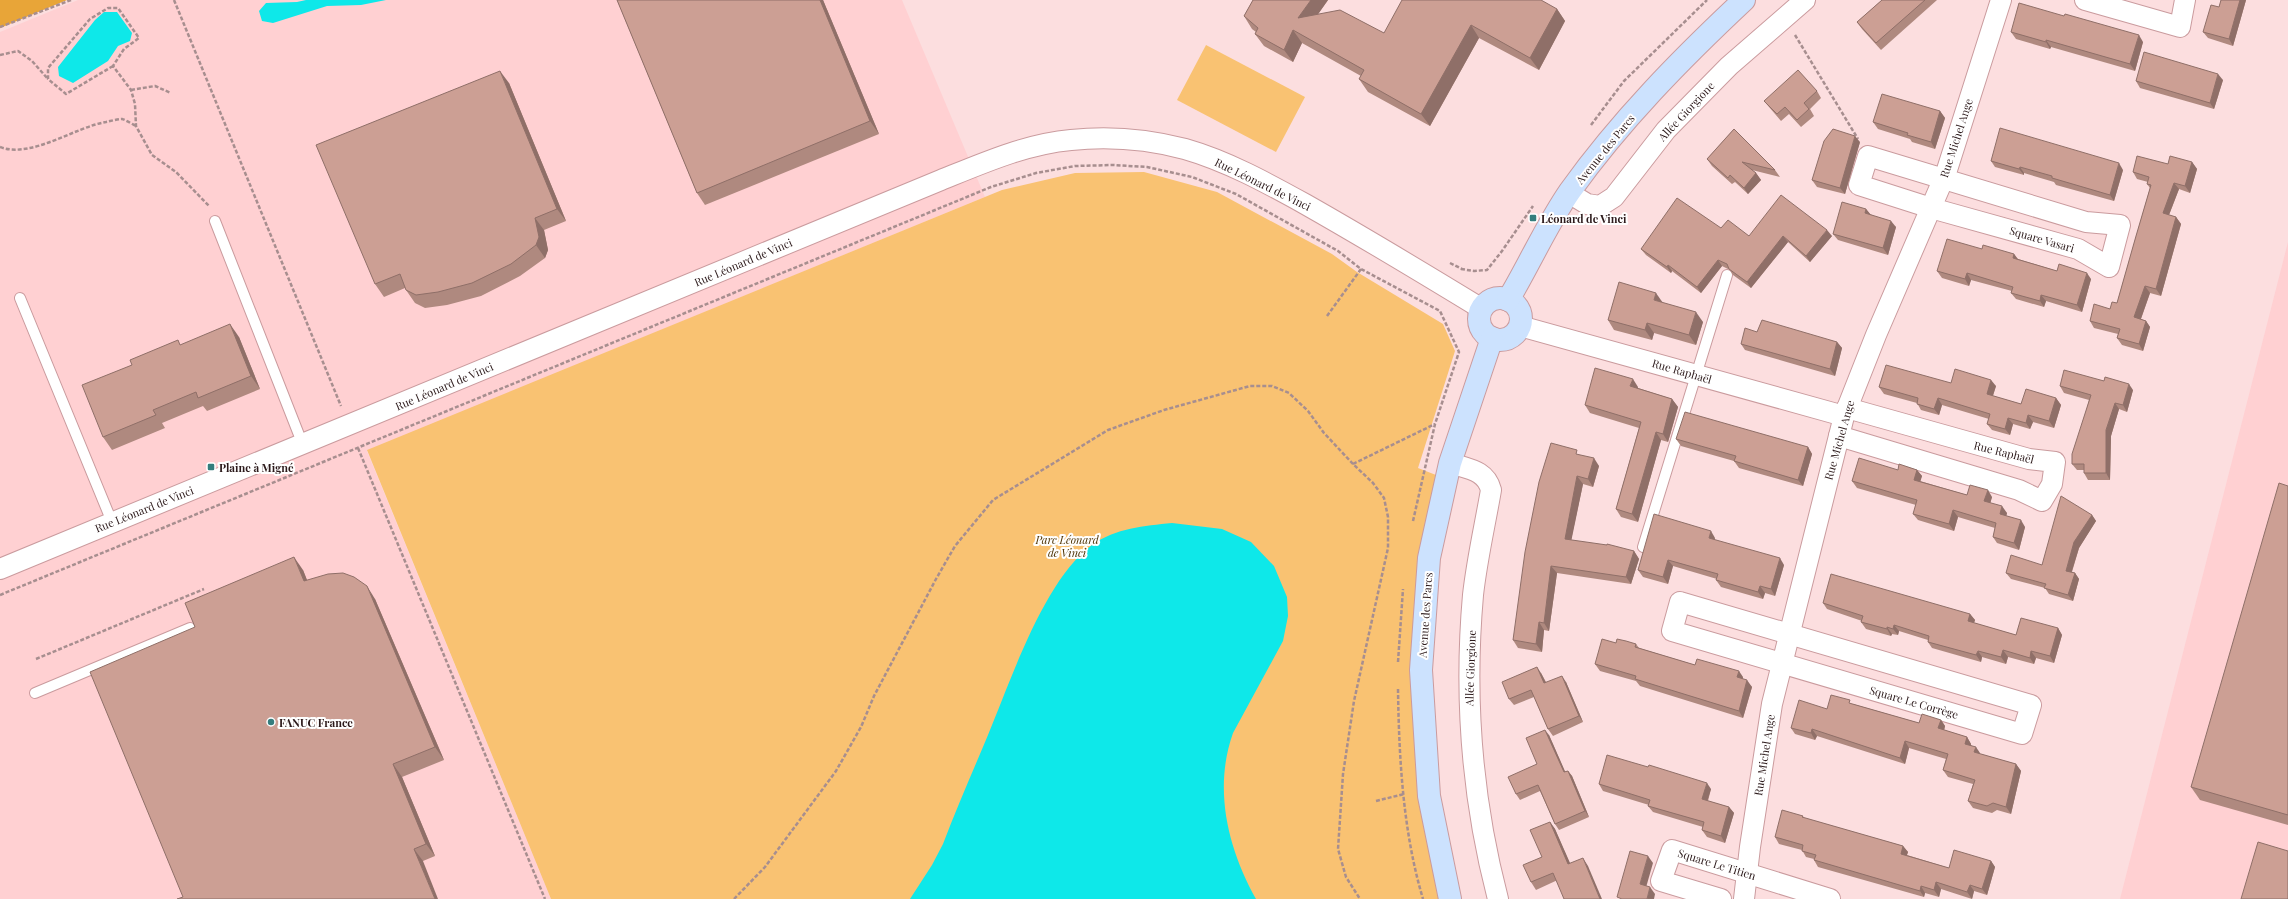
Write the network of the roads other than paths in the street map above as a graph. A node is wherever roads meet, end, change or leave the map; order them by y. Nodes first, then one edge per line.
1 (1744, 0) edge
2 (1805, 0) edge
3 (2001, 0) edge
4 (2085, 0) edge
5 (2185, 0) edge
6 (1944, 178) junction
7 (1569, 193) junction
8 (1931, 208) junction
9 (215, 221) road end
10 (1727, 275) edge
11 (20, 298) dead end
12 (1508, 300) junction
13 (1482, 309) junction
14 (1520, 326) junction
15 (1492, 338) junction
16 (1695, 374) junction
17 (1845, 412) junction
18 (1839, 436) junction
19 (303, 445) junction
20 (1450, 462) junction
21 (112, 522) junction
22 (1643, 547) edge
23 (0, 569) edge
24 (190, 628) edge
25 (1789, 634) junction
26 (1782, 663) junction
27 (35, 693) dead end
28 (1747, 873) junction
29 (1450, 899) edge
30 (1498, 899) edge
31 (1721, 899) edge
32 (1744, 899) edge
33 (1830, 899) edge

1 - 7 street, Avenue des Parcs
2 - 7 street, Allée Giorgione
3 - 6 street, Rue Michel Ange
4 - 5 street
6 - 8 street, Rue Michel Ange
6 - 8 street, Square Vasari
6 - 8 street, Square Vasari
7 - 12 street, Avenue des Parcs
8 - 17 street, Rue Michel Ange
9 - 19 lane
10 - 16 lane
11 - 21 lane
12 - 13 street
12 - 14 street
13 - 15 street
13 - 19 street, Rue Léonard de Vinci
14 - 15 street
14 - 16 street, Rue Raphaël
15 - 20 street, Avenue des Parcs
16 - 17 street, Rue Raphaël
16 - 22 lane
17 - 18 street, Rue Michel Ange
17 - 18 street, Rue Raphaël
18 - 25 street, Rue Michel Ange
19 - 21 street, Rue Léonard de Vinci
20 - 29 street, Avenue des Parcs
20 - 30 street, Allée Giorgione
21 - 23 street, Rue Léonard de Vinci
24 - 27 lane
25 - 26 street, Rue Michel Ange
25 - 26 street, Square Le Corrège
25 - 26 street, Square Le Corrège
26 - 28 street, Rue Michel Ange
28 - 31 street, Square Le Titien
28 - 32 street, Rue Michel Ange
28 - 33 street, Square Le Titien

